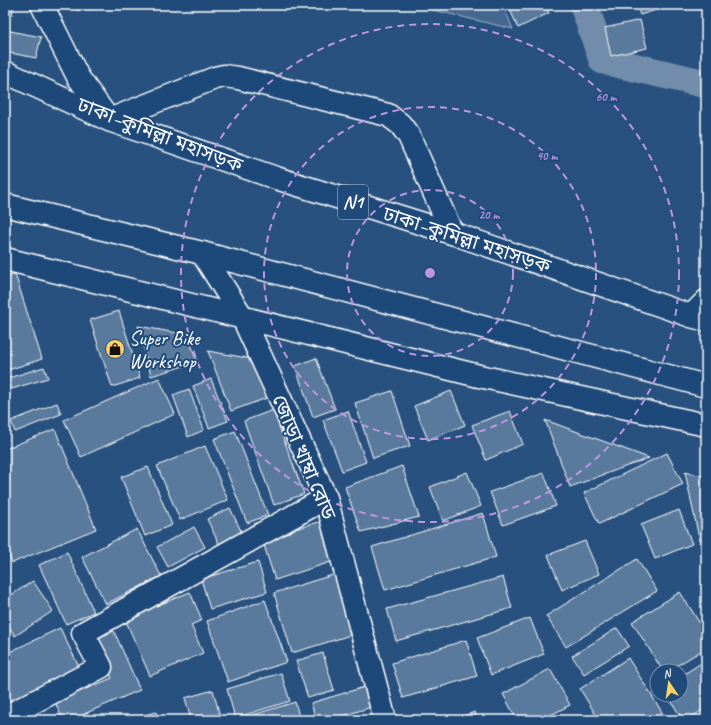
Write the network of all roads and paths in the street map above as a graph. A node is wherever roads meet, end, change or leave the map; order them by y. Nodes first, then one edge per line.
1 (42, 5) edge
2 (5, 72) edge
3 (110, 120) junction
4 (5, 205) edge
5 (452, 233) junction
6 (202, 253) junction
7 (5, 259) edge
8 (706, 301) edge
9 (243, 318) junction
10 (698, 318) edge
11 (706, 386) edge
12 (706, 425) edge
13 (326, 498) junction
14 (5, 717) edge
15 (386, 720) edge

1 - 3 main road
2 - 3 main road, ঢাকা–কুমিল্লা মহাসড়ক / N1
3 - 5 main road, ঢাকা–কুমিল্লা মহাসড়ক / N1
3 - 5 main road
4 - 6 main road
5 - 10 main road, ঢাকা–কুমিল্লা মহাসড়ক / N1
6 - 9 main road, জোড়া খাম্বা রোড
6 - 11 main road
7 - 9 main road
8 - 10 main road
9 - 12 main road
9 - 13 main road, জোড়া খাম্বা রোড
13 - 14 main road
13 - 15 main road, জোড়া খাম্বা রোড

